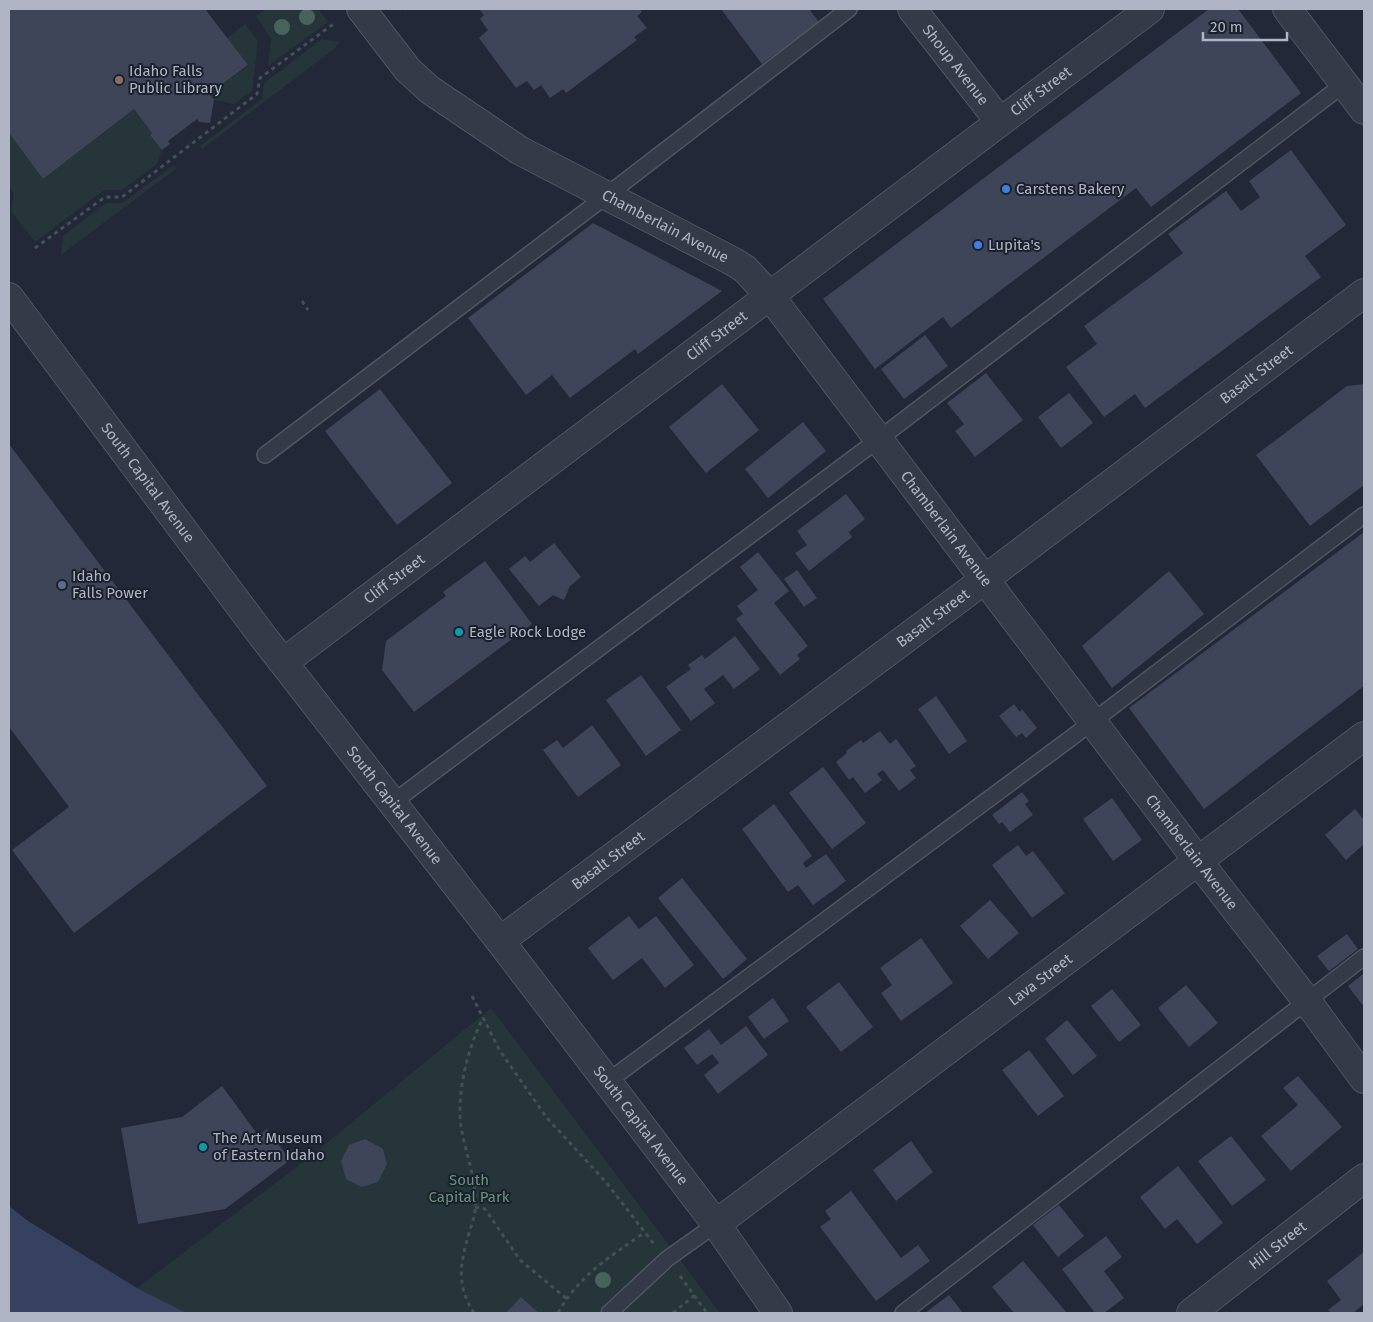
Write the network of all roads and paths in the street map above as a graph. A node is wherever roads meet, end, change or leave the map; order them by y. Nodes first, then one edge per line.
1 (362, 9) edge
2 (849, 9) edge
3 (912, 9) edge
4 (1150, 9) edge
5 (1287, 9) edge
6 (336, 22) dead end
7 (1344, 84) junction
8 (1364, 110) edge
9 (1000, 122) junction
10 (606, 196) junction
11 (35, 248) dead end
12 (1364, 293) edge
13 (770, 296) junction
14 (9, 297) edge
15 (302, 301) dead end
16 (308, 310) dead end
17 (879, 439) junction
18 (265, 455) dead end
19 (1364, 515) edge
20 (985, 579) junction
21 (284, 662) junction
22 (1092, 722) junction
23 (1364, 736) edge
24 (392, 803) junction
25 (1198, 861) junction
26 (500, 942) junction
27 (1364, 957) edge
28 (472, 996) dead end
29 (1307, 1001) junction
30 (483, 1017) junction
31 (1364, 1079) edge
32 (607, 1082) junction
33 (1364, 1178) edge
34 (475, 1207) junction
35 (716, 1224) junction
36 (645, 1232) junction
37 (666, 1259) junction
38 (695, 1296) junction
39 (567, 1299) junction
40 (474, 1313) edge
41 (558, 1313) edge
42 (609, 1313) edge
43 (673, 1313) edge
44 (707, 1313) edge
45 (778, 1313) edge
46 (903, 1313) edge
47 (1191, 1313) edge

1 - 10 street, Chamberlain Avenue
2 - 10 lane
3 - 9 street, Shoup Avenue
4 - 9 street, Cliff Street
5 - 7 street
6 - 11 path
7 - 8 street
7 - 17 lane
9 - 13 street, Cliff Street
10 - 13 street, Chamberlain Avenue
10 - 18 lane
12 - 20 street, Basalt Street
13 - 17 street, Chamberlain Avenue
13 - 21 street, Cliff Street
14 - 21 street, South Capital Avenue
15 - 16 path
17 - 20 street, Chamberlain Avenue
17 - 24 lane
19 - 22 lane
20 - 22 street, Chamberlain Avenue
20 - 26 street, Basalt Street
21 - 24 street, South Capital Avenue
22 - 25 street, Chamberlain Avenue
22 - 32 lane
23 - 25 street, Lava Street
24 - 26 street, South Capital Avenue
25 - 29 street, Chamberlain Avenue
25 - 35 street, Lava Street
26 - 32 street, South Capital Avenue
27 - 29 lane
28 - 30 path
29 - 31 street, Chamberlain Avenue
29 - 46 lane
30 - 34 path
30 - 36 path
32 - 35 street, South Capital Avenue
33 - 47 street, Hill Street
34 - 39 path
34 - 40 path
35 - 37 lane
35 - 45 street, South Capital Avenue
36 - 37 path
36 - 39 path
37 - 38 path
37 - 42 lane
38 - 43 path
38 - 44 path
39 - 41 path

